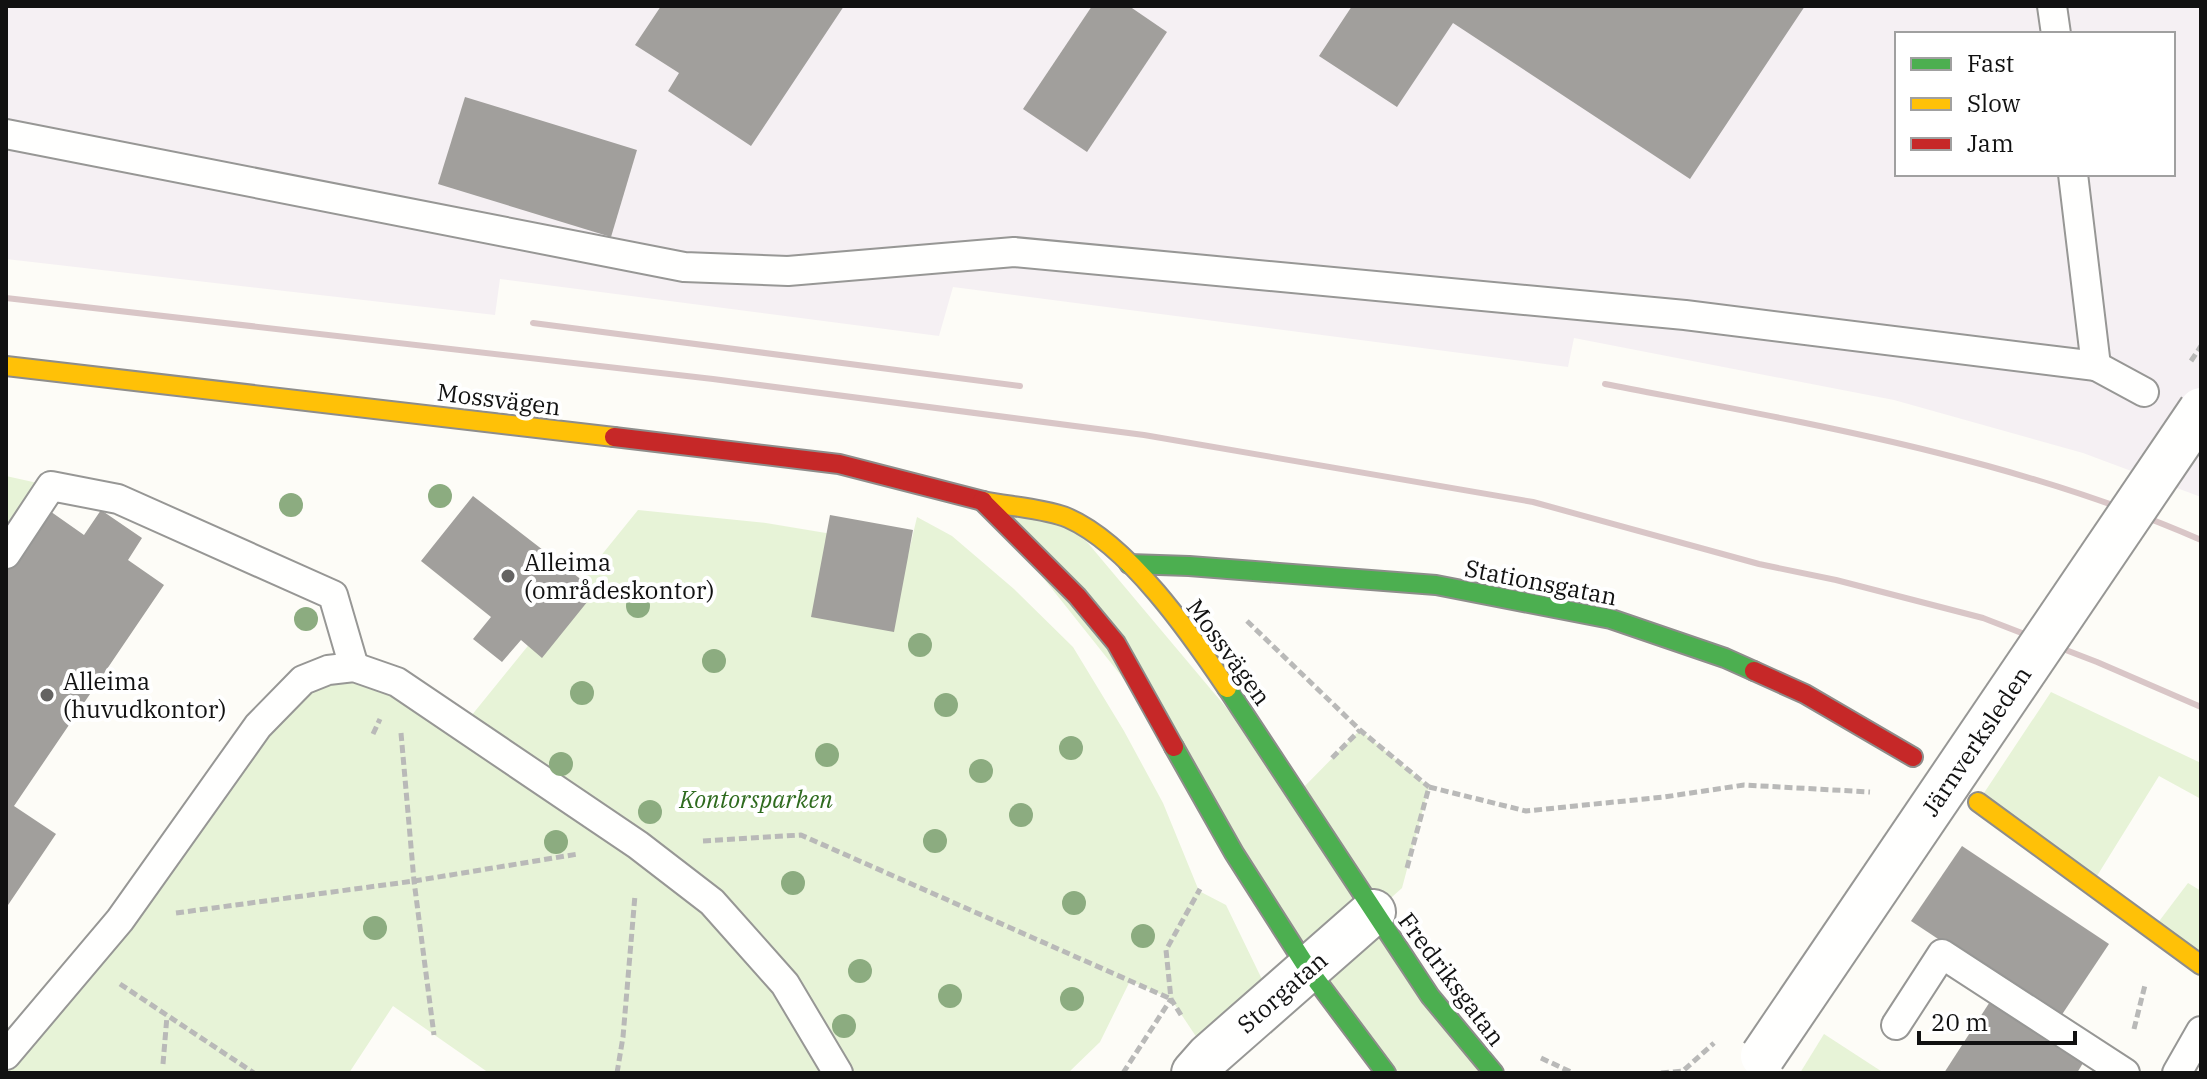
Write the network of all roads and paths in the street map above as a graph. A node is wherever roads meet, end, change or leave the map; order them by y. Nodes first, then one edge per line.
1 (2052, 6) edge
2 (2056, 32) edge
3 (6, 134) edge
4 (2073, 176) edge
5 (6, 366) edge
6 (2096, 366) junction
7 (2144, 392) dead end
8 (2201, 410) edge
9 (982, 501) junction
10 (6, 554) edge
11 (1129, 564) junction
12 (354, 667) junction
13 (397, 682) junction
14 (1360, 730) dead end
15 (1913, 757) dead end
16 (1429, 787) junction
17 (1875, 792) dead end
18 (1978, 802) dead end
19 (638, 845) junction
20 (1405, 873) dead end
21 (1193, 876) dead end
22 (1199, 891) dead end
23 (1373, 912) junction
24 (86, 961) junction
25 (2201, 965) edge
26 (1308, 969) junction
27 (2147, 979) dead end
28 (1171, 999) dead end
29 (167, 1016) junction
30 (1896, 1025) dead end
31 (2201, 1031) edge
32 (434, 1035) dead end
33 (6, 1055) edge
34 (1535, 1055) dead end
35 (163, 1064) dead end
36 (1758, 1065) edge
37 (2124, 1072) edge
38 (254, 1073) edge
39 (617, 1073) edge
40 (838, 1073) edge
41 (1123, 1073) edge
42 (1194, 1073) edge
43 (1386, 1073) edge
44 (1494, 1073) edge
45 (1573, 1073) edge
46 (1661, 1073) edge
47 (1686, 1073) edge
48 (2177, 1073) edge

1 - 2 lane
3 - 6 lane
4 - 6 lane
5 - 9 street, Mossvägen
6 - 7 lane
8 - 36 street, Järnverksleden, bridge
9 - 11 street, Mossvägen
9 - 26 street
10 - 12 lane
11 - 15 street, Stationsgatan
11 - 23 street, Mossvägen
12 - 13 lane
12 - 24 lane
13 - 19 lane
13 - 32 path
14 - 16 path
16 - 17 path
16 - 20 path
18 - 25 street
19 - 39 path
19 - 40 lane
21 - 22 path
23 - 26 street, Storgatan
23 - 44 street, Fredriksgatan
24 - 29 path
24 - 33 lane
26 - 42 street, Storgatan
26 - 43 street
27 - 37 path
28 - 41 path
29 - 35 path
29 - 38 path
30 - 37 lane
31 - 48 lane
34 - 45 path
46 - 47 path

